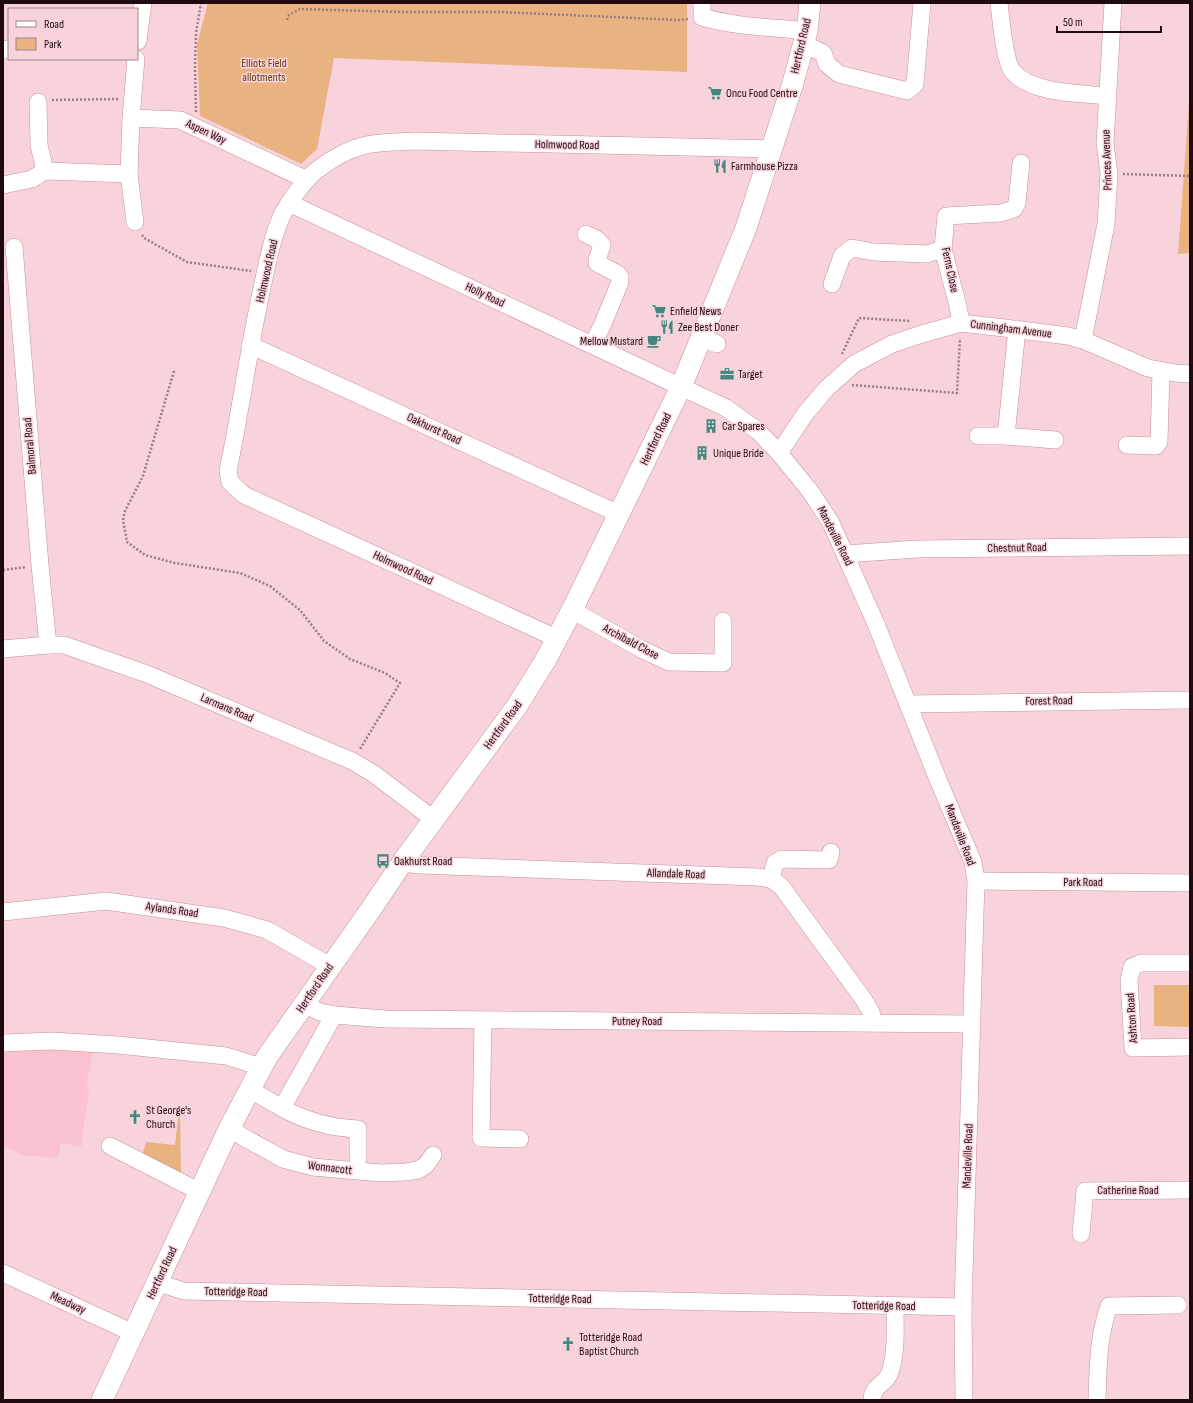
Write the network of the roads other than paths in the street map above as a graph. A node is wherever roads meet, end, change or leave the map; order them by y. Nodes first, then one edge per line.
1 (144, 3) edge
2 (810, 3) edge
3 (922, 3) edge
4 (998, 3) edge
5 (1113, 3) edge
6 (702, 10) edge
7 (805, 37) junction
8 (138, 38) edge
9 (136, 60) edge
10 (1107, 96) junction
11 (38, 102) road end
12 (132, 118) junction
13 (772, 149) junction
14 (1021, 163) dead end
15 (46, 171) junction
16 (129, 174) junction
17 (306, 180) junction
18 (4, 185) edge
19 (289, 203) junction
20 (135, 222) road end
21 (586, 234) dead end
22 (14, 247) dead end
23 (944, 249) junction
24 (832, 284) dead end
25 (961, 323) junction
26 (1017, 329) junction
27 (1083, 340) junction
28 (250, 345) junction
29 (592, 345) junction
30 (1161, 371) junction
31 (1190, 374) edge
32 (681, 387) junction
33 (978, 436) dead end
34 (1006, 436) junction
35 (1055, 440) dead end
36 (1127, 445) dead end
37 (779, 453) junction
38 (619, 514) junction
39 (1190, 546) edge
40 (845, 554) junction
41 (572, 610) junction
42 (723, 620) dead end
43 (556, 638) junction
44 (48, 645) junction
45 (3, 649) edge
46 (1190, 700) edge
47 (908, 704) junction
48 (433, 819) junction
49 (831, 852) dead end
50 (404, 860) junction
51 (771, 879) junction
52 (976, 881) junction
53 (1190, 883) edge
54 (3, 912) edge
55 (1190, 963) edge
56 (330, 966) junction
57 (304, 1004) junction
58 (334, 1015) junction
59 (483, 1020) junction
60 (874, 1023) junction
61 (972, 1024) junction
62 (3, 1044) edge
63 (1190, 1047) edge
64 (261, 1067) junction
65 (249, 1089) junction
66 (282, 1108) junction
67 (229, 1129) junction
68 (520, 1139) dead end
69 (110, 1146) dead end
70 (433, 1155) dead end
71 (358, 1159) dead end
72 (1190, 1190) edge
73 (200, 1192) junction
74 (1081, 1234) dead end
75 (3, 1273) edge
76 (158, 1282) junction
77 (1178, 1305) dead end
78 (894, 1306) junction
79 (963, 1308) junction
80 (133, 1333) junction
81 (102, 1400) edge
82 (872, 1400) edge
83 (964, 1400) edge
84 (1097, 1400) edge

1 - 8 street
2 - 7 main road, Hertford Road
3 - 7 street
4 - 10 street
5 - 10 street, Princes Avenue
6 - 7 street
7 - 13 main road, Hertford Road
9 - 12 street
10 - 27 street, Princes Avenue
11 - 15 street
12 - 16 street
12 - 17 street, Aspen Way
13 - 17 street, Holmwood Road
13 - 32 main road, Hertford Road
14 - 23 street, Ferns Close
15 - 16 street
15 - 18 street
16 - 20 street
17 - 19 street, Holmwood Road
19 - 28 street, Holmwood Road
19 - 29 street, Holly Road
21 - 29 street
22 - 44 street, Balmoral Road
23 - 24 street
23 - 25 street, Ferns Close
25 - 26 street, Cunningham Avenue
25 - 37 street, Cunningham Avenue
26 - 27 street, Cunningham Avenue
26 - 34 street
27 - 30 street, Cunningham Avenue
28 - 38 street, Oakhurst Road
28 - 43 street, Holmwood Road
29 - 32 street, Holly Road
30 - 31 street, Cunningham Avenue
30 - 36 street
32 - 37 street, Mandeville Road
32 - 38 main road, Hertford Road
33 - 34 street
34 - 35 street
37 - 40 street, Mandeville Road
38 - 41 main road, Hertford Road
39 - 40 street, Chestnut Road
40 - 47 street, Mandeville Road
41 - 42 street, Archibald Close
41 - 43 main road, Hertford Road
43 - 48 main road, Hertford Road
44 - 45 street, Larmans Road
44 - 48 street, Larmans Road
46 - 47 street, Forest Road
47 - 52 street, Mandeville Road
48 - 50 main road, Hertford Road
49 - 51 street
50 - 51 street, Allandale Road
50 - 56 main road, Hertford Road
51 - 60 street
52 - 53 street, Park Road
52 - 61 street, Mandeville Road
54 - 56 street, Aylands Road
55 - 63 street, Ashton Road
56 - 57 main road, Hertford Road
57 - 58 street, Putney Road
57 - 64 main road, Hertford Road
58 - 59 street, Putney Road
58 - 66 street
59 - 60 street, Putney Road
59 - 68 street
60 - 61 street, Putney Road
61 - 79 street, Mandeville Road
62 - 64 street
64 - 65 main road, Hertford Road
65 - 66 street
65 - 67 main road, Hertford Road
66 - 71 street
67 - 70 street, Wonnacott
67 - 73 main road, Hertford Road
69 - 73 street
72 - 74 street, Catherine Road
73 - 76 main road, Hertford Road
75 - 80 street, Meadway
76 - 78 street, Totteridge Road
76 - 80 main road, Hertford Road
77 - 84 street
78 - 79 street, Totteridge Road
78 - 82 street
79 - 83 street, Mandeville Road
80 - 81 main road, Hertford Road

